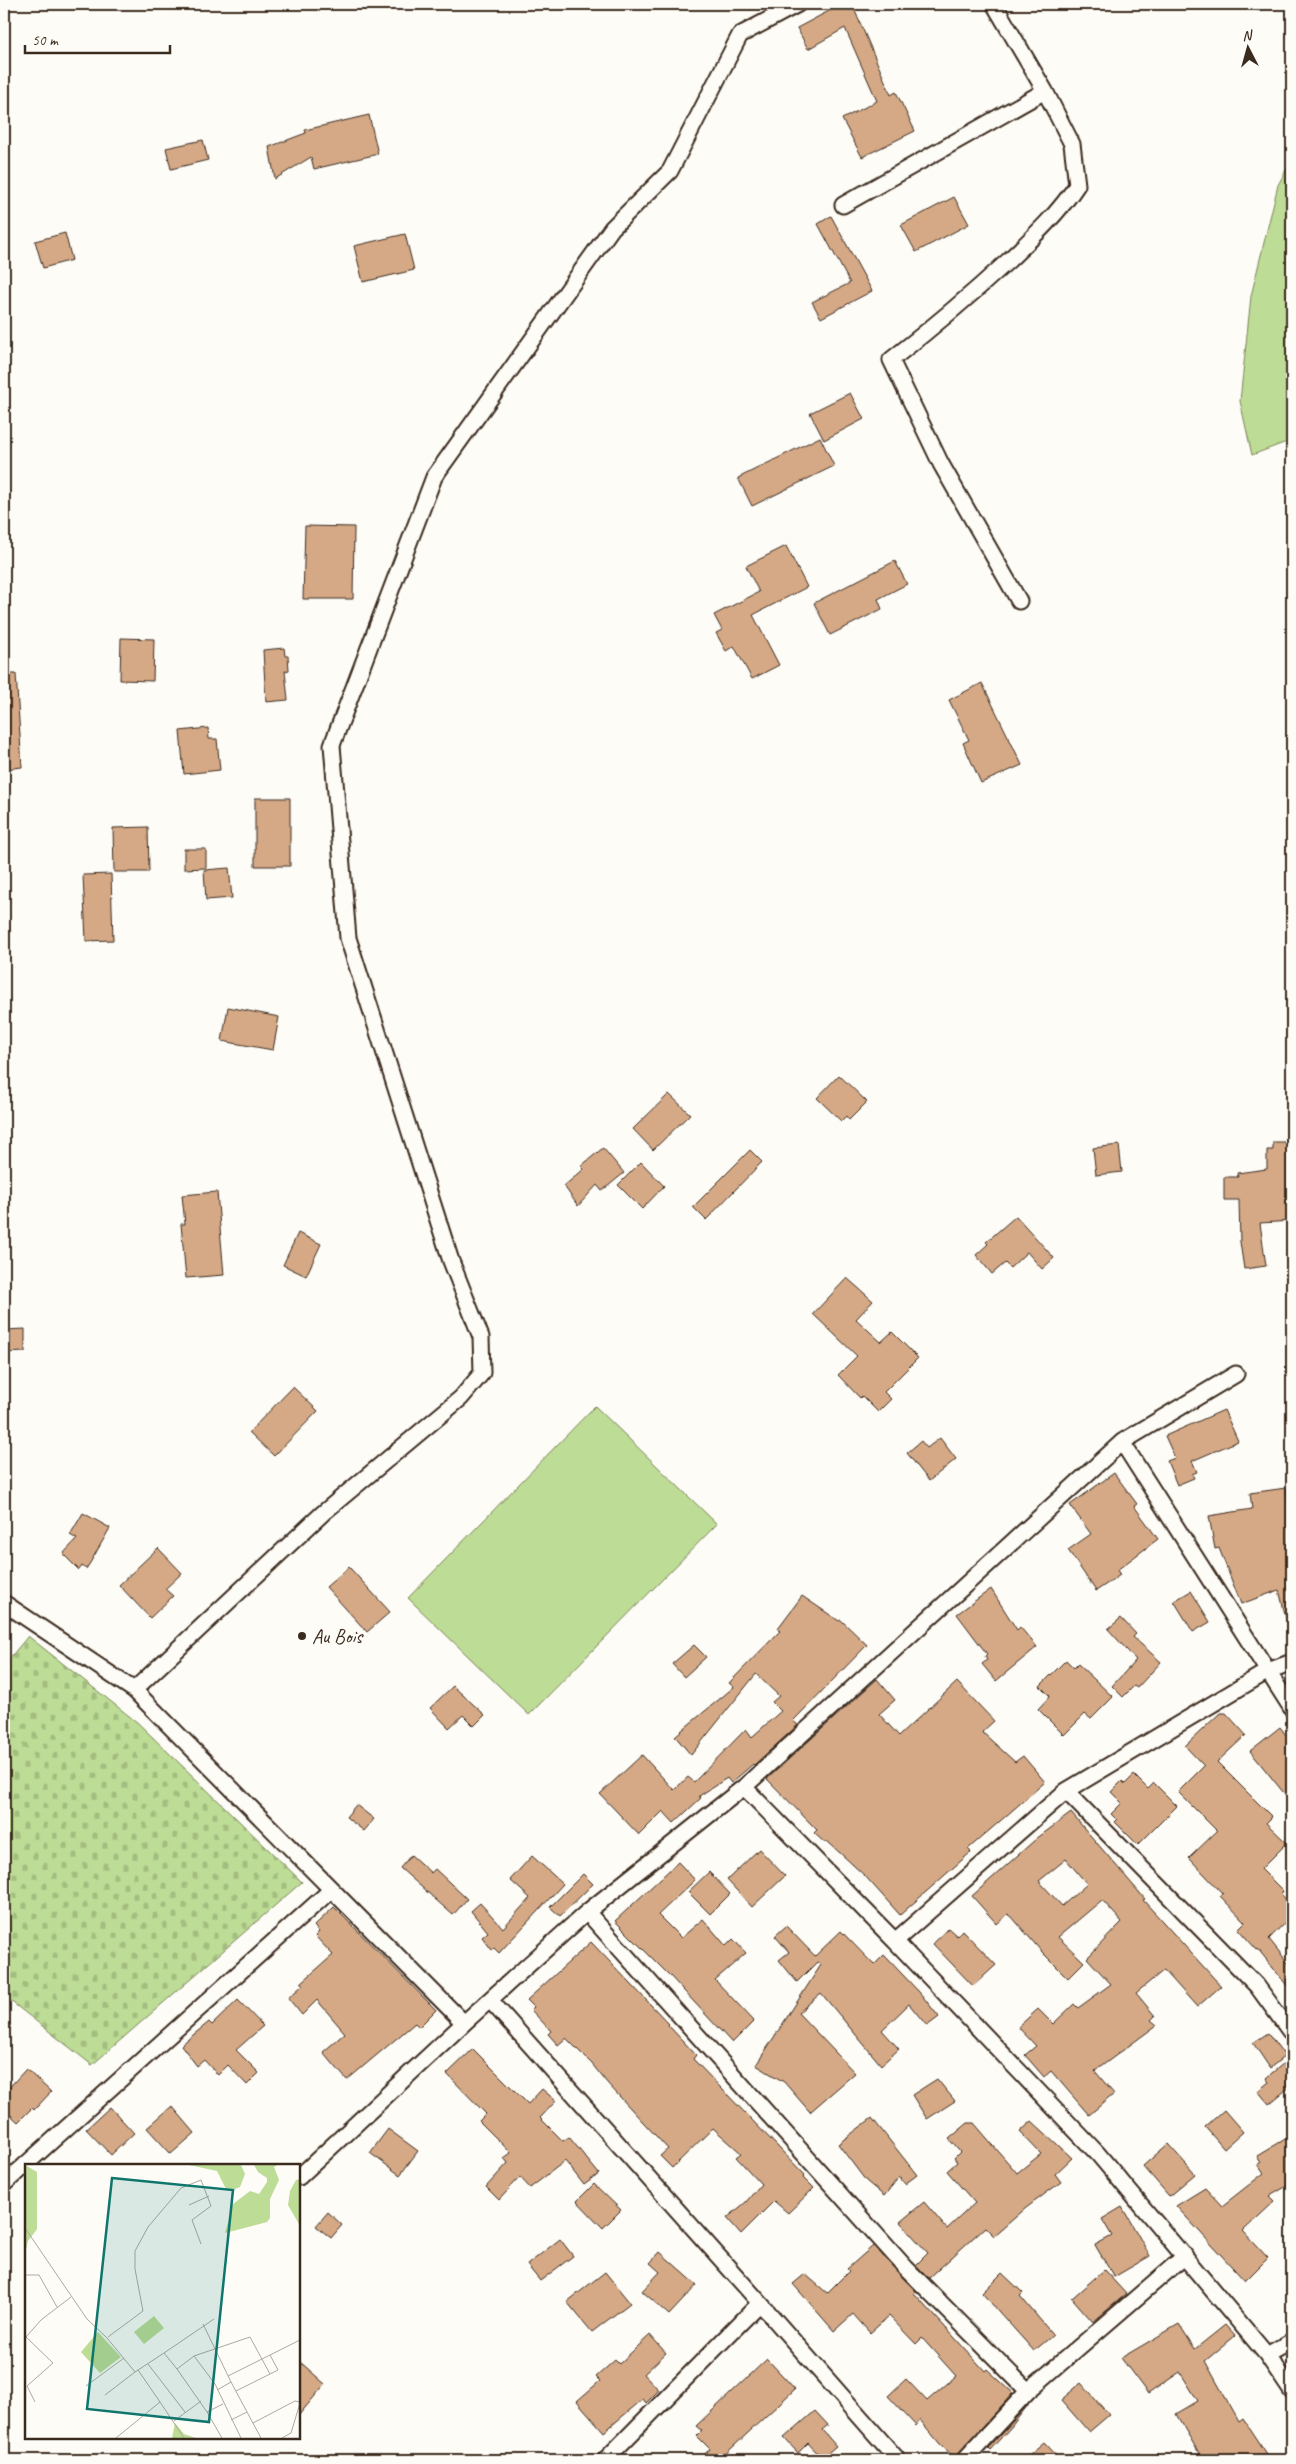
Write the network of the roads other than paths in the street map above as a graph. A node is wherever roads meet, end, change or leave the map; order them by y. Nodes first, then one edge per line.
1 (798, 4) edge
2 (994, 4) edge
3 (1045, 91) junction
4 (843, 205) dead end
5 (1019, 601) dead end
6 (1236, 1374) dead end
7 (1122, 1442) junction
8 (4, 1603) edge
9 (1292, 1662) edge
10 (1268, 1671) junction
11 (134, 1690) junction
12 (1292, 1709) edge
13 (744, 1787) junction
14 (1066, 1791) junction
15 (331, 1890) junction
16 (587, 1912) junction
17 (895, 1941) junction
18 (490, 2000) junction
19 (464, 2023) junction
20 (1292, 2034) edge
21 (26, 2164) edge
22 (25, 2165) edge
23 (300, 2176) edge
24 (4, 2184) edge
25 (1185, 2256) junction
26 (760, 2303) junction
27 (1292, 2341) edge
28 (1267, 2355) junction
29 (1028, 2391) junction
30 (1292, 2392) edge
31 (605, 2460) edge
32 (898, 2460) edge
33 (964, 2460) edge

1 - 11 street
2 - 3 street
3 - 4 street
3 - 5 street
6 - 7 street
7 - 10 street
7 - 13 street
8 - 11 street
9 - 10 street
10 - 12 street
10 - 14 street
11 - 15 street
13 - 16 street
13 - 17 street
14 - 17 street
14 - 20 street
15 - 19 street
15 - 21 street
16 - 18 street
16 - 29 street
17 - 25 street
18 - 19 street
18 - 26 street
19 - 23 street
22 - 24 street
25 - 28 street
25 - 29 street
26 - 31 street
26 - 32 street
27 - 28 street
28 - 30 street
29 - 33 street

